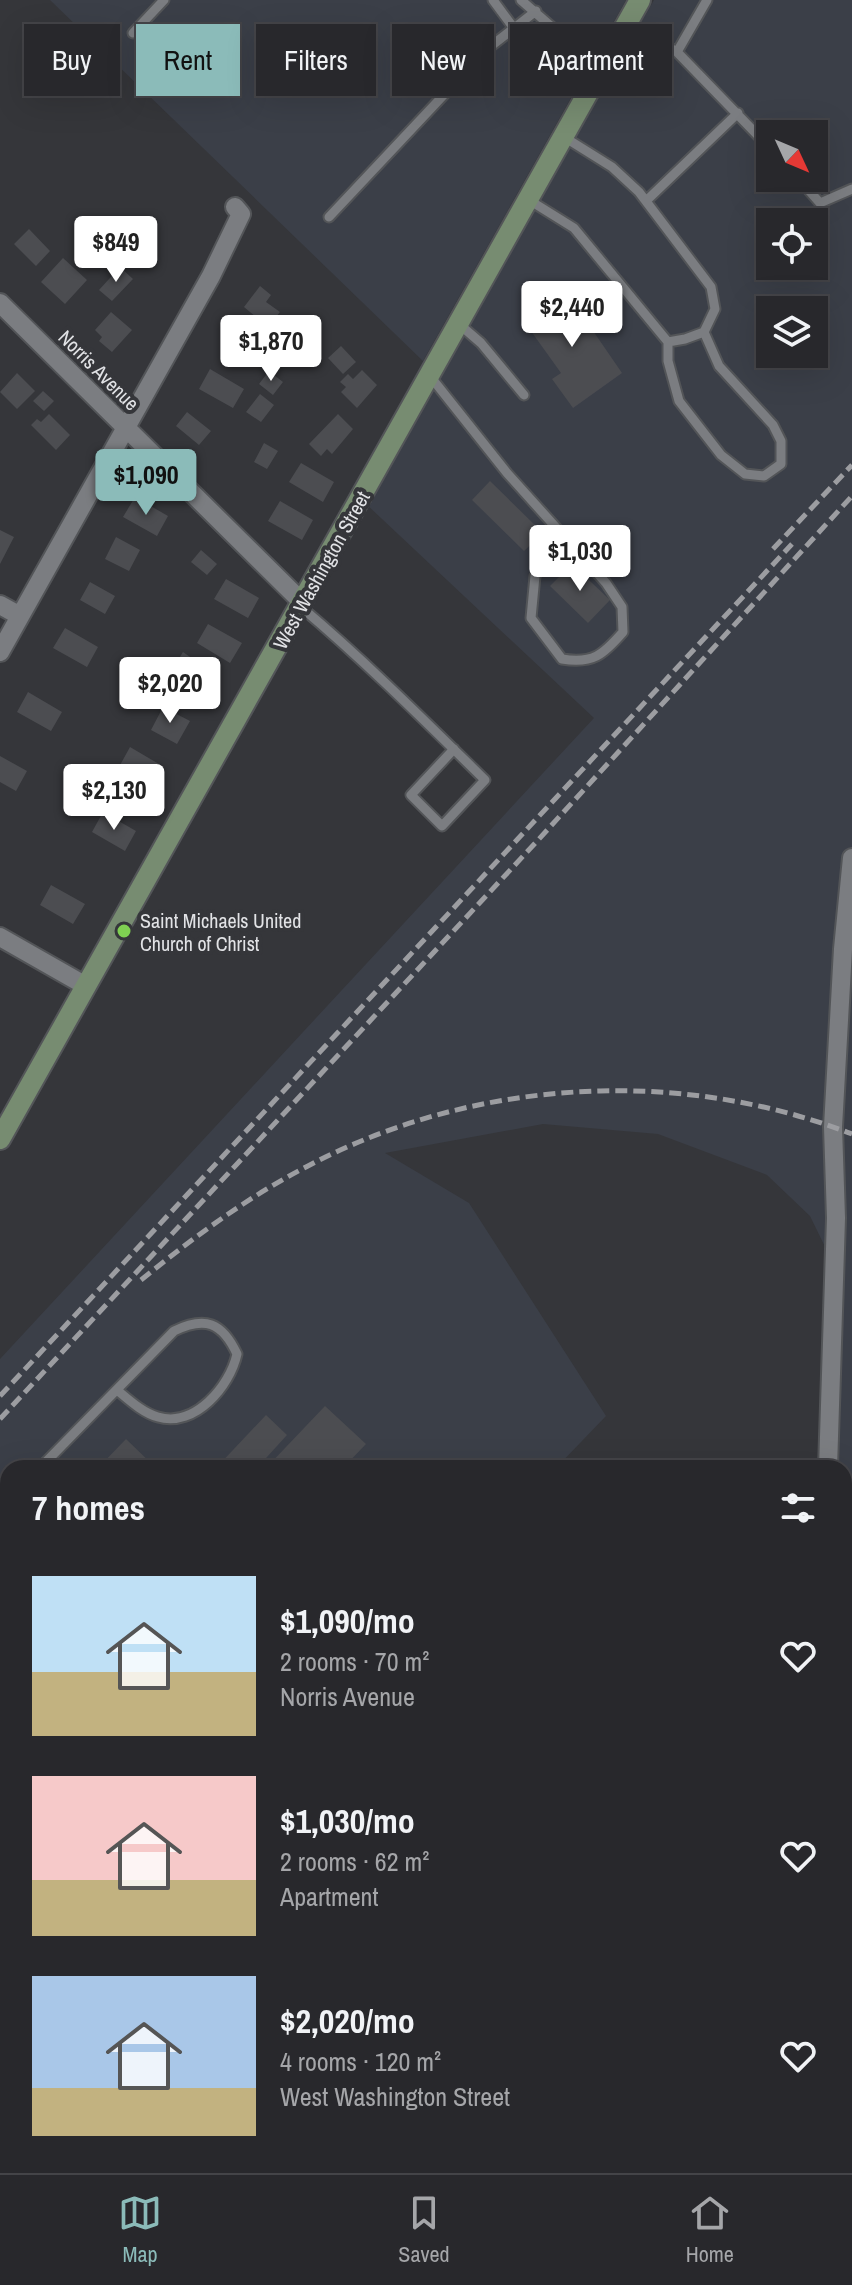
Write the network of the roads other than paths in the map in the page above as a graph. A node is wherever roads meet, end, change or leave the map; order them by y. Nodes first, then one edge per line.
1 (493, 0) edge
2 (521, 0) edge
3 (640, 0) edge
4 (707, 0) edge
5 (161, 3) edge
6 (536, 11) junction
7 (627, 23) joint
8 (511, 24) edge
9 (517, 24) edge
10 (550, 24) edge
11 (510, 30) edge
12 (133, 33) dead end
13 (677, 52) junction
14 (586, 96) edge
15 (738, 113) junction
16 (756, 133) edge
17 (564, 137) junction
18 (852, 189) edge
19 (810, 192) edge
20 (529, 200) junction
21 (646, 201) junction
22 (235, 207) dead end
23 (329, 217) dead end
24 (0, 303) edge
25 (459, 324) junction
26 (704, 332) junction
27 (668, 342) junction
28 (430, 376) junction
29 (524, 395) dead end
30 (126, 427) junction
31 (562, 534) junction
32 (0, 605) edge
33 (302, 605) junction
34 (20, 616) junction
35 (0, 652) edge
36 (454, 749) junction
37 (852, 858) edge
38 (0, 937) edge
39 (86, 986) junction
40 (0, 1139) edge
41 (117, 1390) junction
42 (48, 1460) edge
43 (828, 1460) edge

1 - 8 lane
2 - 6 lane
3 - 7 main road, West Washington Street
4 - 13 lane
5 - 12 lane
6 - 9 lane
6 - 10 lane
7 - 13 lane
11 - 23 lane
13 - 15 lane
14 - 17 main road, West Washington Street
15 - 16 lane
15 - 21 lane
17 - 20 main road, West Washington Street
17 - 21 lane
18 - 19 lane
20 - 25 main road, West Washington Street
20 - 27 lane
21 - 26 lane
22 - 30 street
24 - 30 street, Norris Avenue
25 - 28 main road, West Washington Street
25 - 29 lane
26 - 27 lane
26 - 27 lane
28 - 31 lane
28 - 33 main road, West Washington Street
30 - 33 street, Norris Avenue
30 - 34 street
31 - 31 lane
32 - 34 street
33 - 36 lane
33 - 39 main road, West Washington Street
34 - 35 street
36 - 36 lane
37 - 43 street
38 - 39 street
39 - 40 main road, West Washington Street
41 - 41 lane
41 - 42 lane

